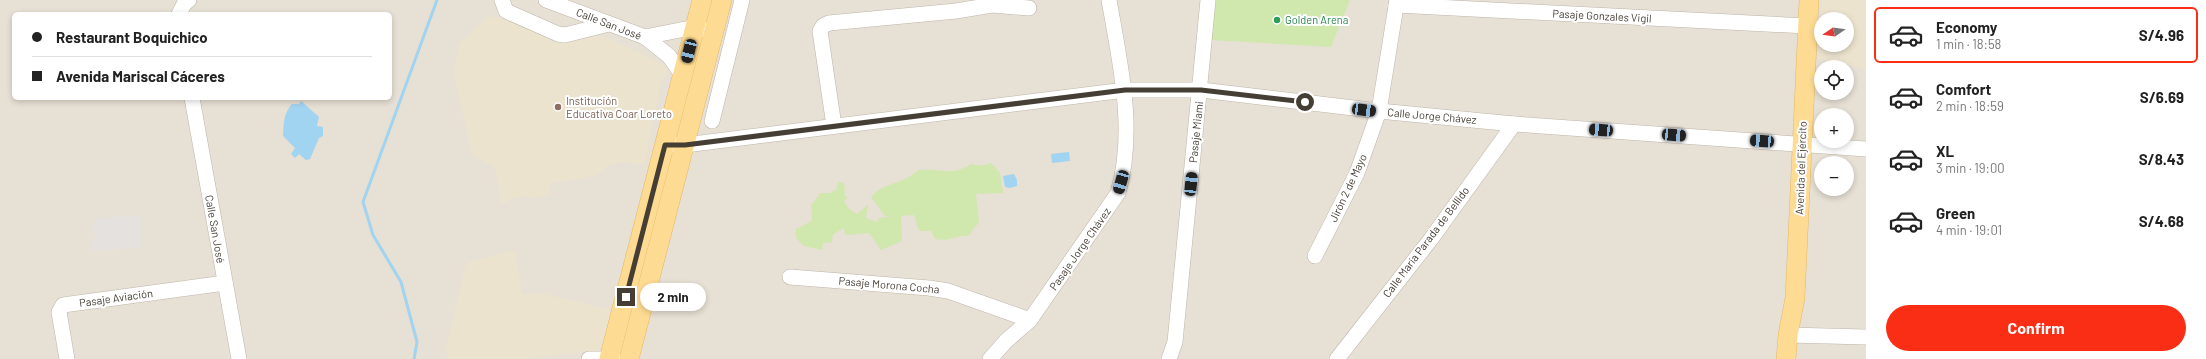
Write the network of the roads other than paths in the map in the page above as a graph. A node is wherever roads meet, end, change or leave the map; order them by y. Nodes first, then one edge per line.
1 (189, 0) edge
2 (502, 0) edge
3 (546, 0) edge
4 (702, 0) edge
5 (722, 0) edge
6 (742, 0) edge
7 (1109, 0) edge
8 (1208, 0) edge
9 (1800, 0) edge
10 (1809, 0) edge
11 (1397, 2) edge
12 (955, 6) edge
13 (1029, 8) dead end
14 (180, 12) edge
15 (609, 24) junction
16 (1803, 26) junction
17 (695, 27) junction
18 (714, 32) junction
19 (645, 37) junction
20 (682, 75) junction
21 (1125, 90) junction
22 (1201, 90) junction
23 (192, 100) edge
24 (1379, 111) junction
25 (712, 121) dead end
26 (1514, 124) junction
27 (834, 126) junction
28 (1796, 143) junction
29 (665, 145) junction
30 (685, 145) junction
31 (1866, 149) edge
32 (1315, 256) dead end
33 (790, 277) dead end
34 (225, 283) junction
35 (1030, 320) junction
36 (1788, 335) junction
37 (1866, 338) edge
38 (67, 359) edge
39 (238, 359) edge
40 (590, 359) edge
41 (611, 359) edge
42 (629, 359) edge
43 (990, 359) edge
44 (1169, 359) edge
45 (1337, 359) edge
46 (1786, 359) edge

1 - 14 street
2 - 15 street
3 - 15 street, Calle San José
4 - 17 main road
5 - 18 main road
6 - 25 street
7 - 21 street, Pasaje Jorge Chávez
8 - 22 street, Pasaje Miami
9 - 16 main road, Avenida del Ejército
10 - 16 main road, Avenida del Ejército
11 - 16 street, Pasaje Gonzales Vigil
11 - 24 street, Jirón 2 de Mayo
12 - 13 street
12 - 27 street
15 - 19 street, Calle San José
16 - 28 main road, Avenida del Ejército
17 - 18 street
17 - 19 street
17 - 20 main road
18 - 30 main road
19 - 20 street, Calle San José
20 - 29 main road
21 - 22 street, Calle Jorge Chávez
21 - 27 street, Calle Jorge Chávez
21 - 35 street, Pasaje Jorge Chávez
22 - 24 street, Calle Jorge Chávez
22 - 44 street, Pasaje Miami
23 - 34 street, Calle San José
24 - 26 street, Calle Jorge Chávez
24 - 32 street, Jirón 2 de Mayo
26 - 28 street, Calle Jorge Chávez
26 - 45 street, Calle María Parada de Bellido
27 - 30 street, Calle Jorge Chávez
28 - 31 street, Calle Jorge Chávez
28 - 36 main road, Avenida del Ejército
29 - 30 street, Calle Jorge Chávez
29 - 41 main road
30 - 42 main road
33 - 35 street, Pasaje Morona Cocha
34 - 38 street, Pasaje Aviación
34 - 39 street, Calle San José
35 - 43 street, Pasaje Jorge Chávez
36 - 37 street
36 - 46 main road, Avenida del Ejército
40 - 41 street

